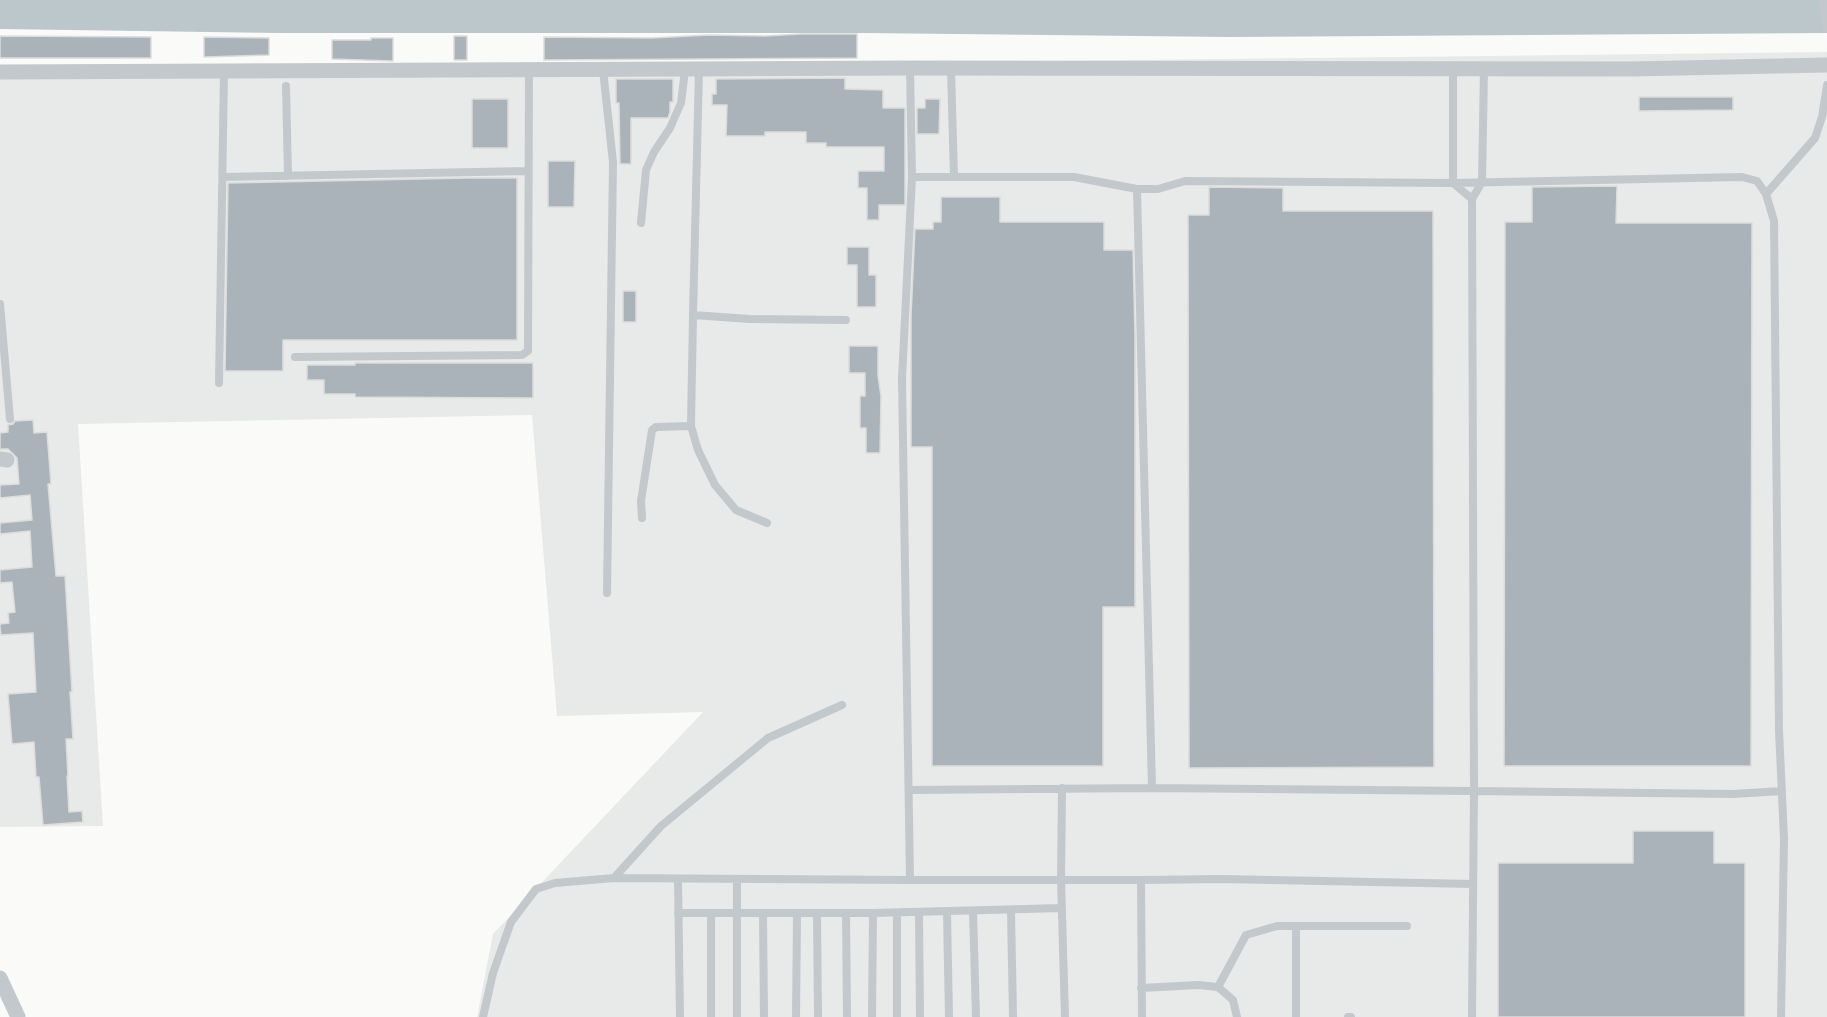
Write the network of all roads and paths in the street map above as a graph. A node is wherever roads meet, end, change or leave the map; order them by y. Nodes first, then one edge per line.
1 (1822, 0) edge
2 (1827, 28) edge
3 (1827, 65) edge
4 (910, 68) junction
5 (951, 69) junction
6 (1453, 69) junction
7 (529, 70) junction
8 (603, 70) junction
9 (692, 70) junction
10 (1484, 70) junction
11 (0, 72) edge
12 (224, 72) junction
13 (1827, 85) edge
14 (286, 86) dead end
15 (527, 171) junction
16 (288, 176) junction
17 (223, 177) junction
18 (912, 177) junction
19 (954, 177) junction
20 (1482, 182) junction
21 (1453, 183) junction
22 (1137, 189) junction
23 (1766, 194) junction
24 (1472, 198) junction
25 (641, 223) dead end
26 (0, 304) edge
27 (693, 315) junction
28 (846, 320) dead end
29 (295, 357) dead end
30 (219, 383) dead end
31 (10, 419) dead end
32 (691, 426) junction
33 (642, 518) dead end
34 (767, 523) dead end
35 (607, 593) dead end
36 (842, 705) dead end
37 (1062, 788) junction
38 (1152, 788) junction
39 (909, 790) junction
40 (1474, 791) junction
41 (1782, 791) junction
42 (614, 878) junction
43 (678, 879) junction
44 (738, 879) junction
45 (910, 880) junction
46 (1061, 880) junction
47 (1141, 880) junction
48 (1473, 884) junction
49 (1062, 908) junction
50 (1011, 910) junction
51 (973, 911) junction
52 (947, 912) junction
53 (817, 913) junction
54 (897, 913) junction
55 (919, 913) junction
56 (678, 914) junction
57 (711, 914) junction
58 (738, 914) junction
59 (763, 914) junction
60 (797, 914) junction
61 (846, 914) junction
62 (873, 914) junction
63 (1296, 926) junction
64 (1407, 926) dead end
65 (0, 978) edge
66 (1218, 987) junction
67 (1142, 988) junction
68 (18, 1017) edge
69 (483, 1017) edge
70 (680, 1017) edge
71 (711, 1017) edge
72 (737, 1017) edge
73 (764, 1017) edge
74 (796, 1017) edge
75 (818, 1017) edge
76 (847, 1017) edge
77 (872, 1017) edge
78 (897, 1017) edge
79 (920, 1017) edge
80 (949, 1017) edge
81 (976, 1017) edge
82 (1012, 1017) edge
83 (1065, 1017) edge
84 (1142, 1017) edge
85 (1237, 1017) edge
86 (1296, 1017) edge
87 (1472, 1017) edge
88 (1781, 1017) edge

1 - 2 lane
3 - 10 street
4 - 5 street
4 - 9 street
4 - 18 lane
5 - 6 street
5 - 19 lane
6 - 10 street
6 - 21 lane
7 - 8 street
7 - 12 street
7 - 15 lane
8 - 9 street
8 - 35 lane
9 - 25 lane
9 - 27 lane
10 - 20 lane
11 - 12 street
12 - 17 lane
13 - 23 lane
14 - 16 lane
15 - 16 lane
15 - 29 lane
16 - 17 lane
17 - 30 lane
18 - 19 lane
18 - 39 lane
19 - 22 lane
20 - 21 lane
20 - 23 lane
20 - 24 lane
21 - 22 lane
21 - 24 lane
22 - 38 lane
23 - 41 lane
24 - 40 lane
26 - 31 lane
27 - 28 lane
27 - 32 lane
32 - 33 lane
32 - 34 lane
36 - 42 lane
37 - 38 lane
37 - 39 lane
37 - 46 lane
38 - 40 lane
39 - 45 lane
40 - 41 lane
40 - 48 lane
41 - 88 lane
42 - 43 lane
42 - 69 lane
43 - 44 lane
43 - 56 lane
44 - 45 lane
44 - 58 lane
45 - 46 lane
46 - 47 lane
46 - 49 lane
47 - 48 lane
47 - 67 lane
48 - 87 lane
49 - 50 lane
49 - 83 lane
50 - 51 lane
50 - 82 lane
51 - 52 lane
51 - 81 lane
52 - 55 lane
52 - 80 lane
53 - 60 lane
53 - 61 lane
53 - 75 lane
54 - 55 lane
54 - 62 lane
54 - 78 lane
55 - 79 lane
56 - 57 lane
56 - 70 lane
57 - 58 lane
57 - 71 lane
58 - 59 lane
58 - 72 lane
59 - 60 lane
59 - 73 lane
60 - 74 lane
61 - 62 lane
61 - 76 lane
62 - 77 lane
63 - 64 lane
63 - 66 lane
63 - 86 lane
65 - 68 street
66 - 67 lane
66 - 85 lane
67 - 84 lane

